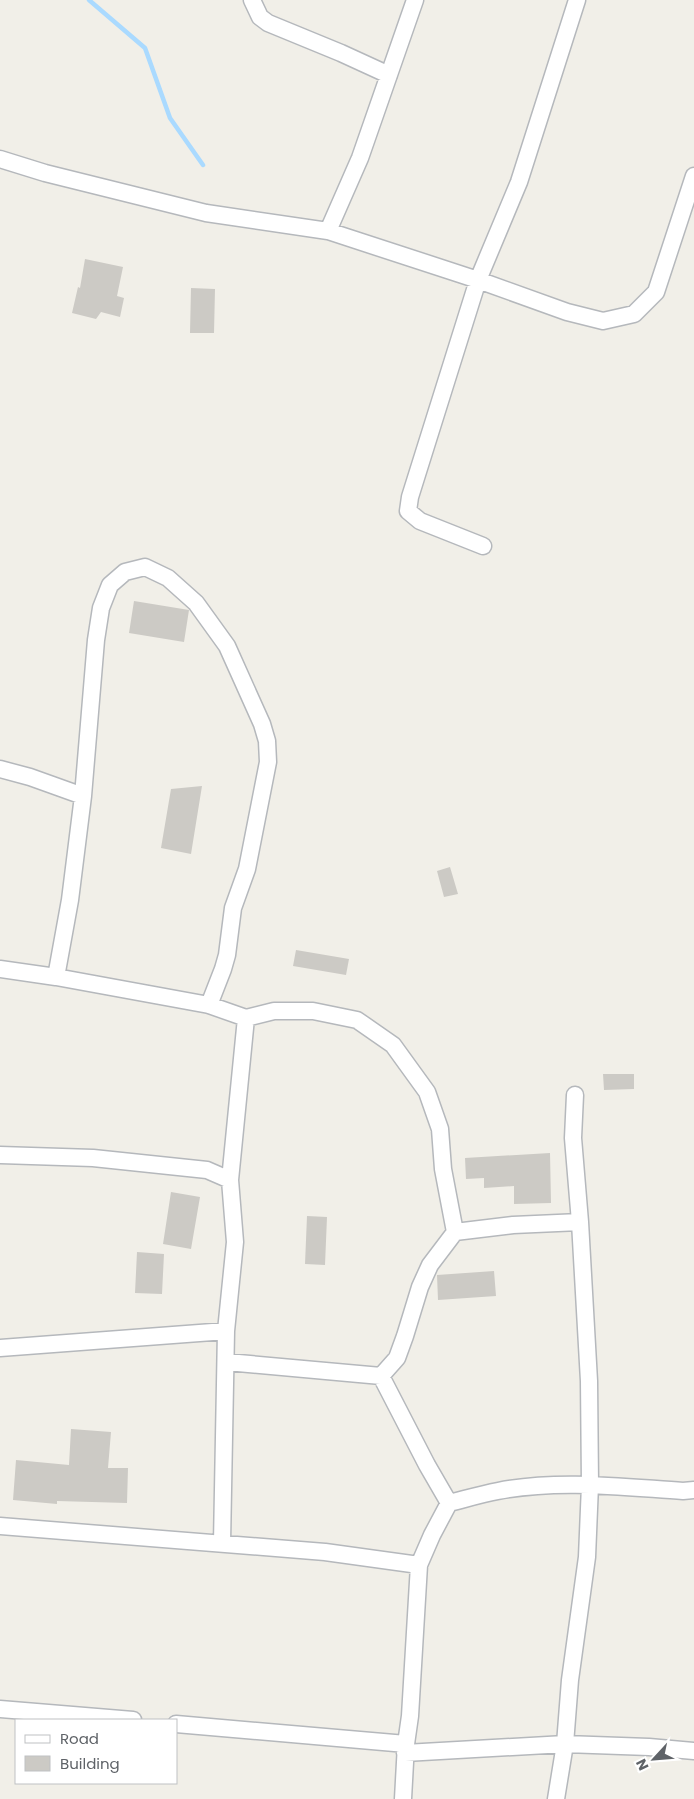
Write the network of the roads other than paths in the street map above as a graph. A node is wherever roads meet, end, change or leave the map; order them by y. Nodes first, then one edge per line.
1 (252, 0) edge
2 (414, 0) edge
3 (576, 0) edge
4 (389, 75) junction
5 (0, 159) edge
6 (694, 176) edge
7 (328, 231) junction
8 (478, 280) junction
9 (483, 546) dead end
10 (0, 769) edge
11 (83, 796) junction
12 (0, 969) edge
13 (56, 977) junction
14 (209, 1005) junction
15 (246, 1018) junction
16 (575, 1095) dead end
17 (0, 1155) edge
18 (230, 1180) junction
19 (580, 1222) junction
20 (455, 1232) junction
21 (226, 1332) junction
22 (0, 1348) edge
23 (226, 1362) junction
24 (381, 1376) junction
25 (590, 1485) junction
26 (694, 1490) edge
27 (449, 1503) junction
28 (0, 1526) edge
29 (222, 1543) junction
30 (419, 1565) junction
31 (0, 1709) edge
32 (121, 1719) edge
33 (178, 1724) edge
34 (565, 1744) junction
35 (405, 1749) junction
36 (694, 1751) edge
37 (403, 1799) edge
38 (556, 1799) edge

1 - 4 street
2 - 4 street
3 - 8 street
4 - 7 street
5 - 7 street
6 - 8 street
7 - 8 street
8 - 9 street
10 - 11 street
11 - 13 street
11 - 14 street
12 - 13 street
13 - 14 street
14 - 15 street
15 - 18 street
15 - 20 street
16 - 19 street
17 - 18 street
18 - 21 street
19 - 20 street
19 - 25 street
20 - 24 street
21 - 22 street
21 - 23 street
23 - 24 street
23 - 29 street
24 - 27 street
25 - 26 street
25 - 27 street
25 - 34 street
27 - 30 street
28 - 29 street
29 - 30 street
30 - 35 street
31 - 32 street
33 - 35 street
34 - 35 street
34 - 36 street
34 - 38 street
35 - 37 street

